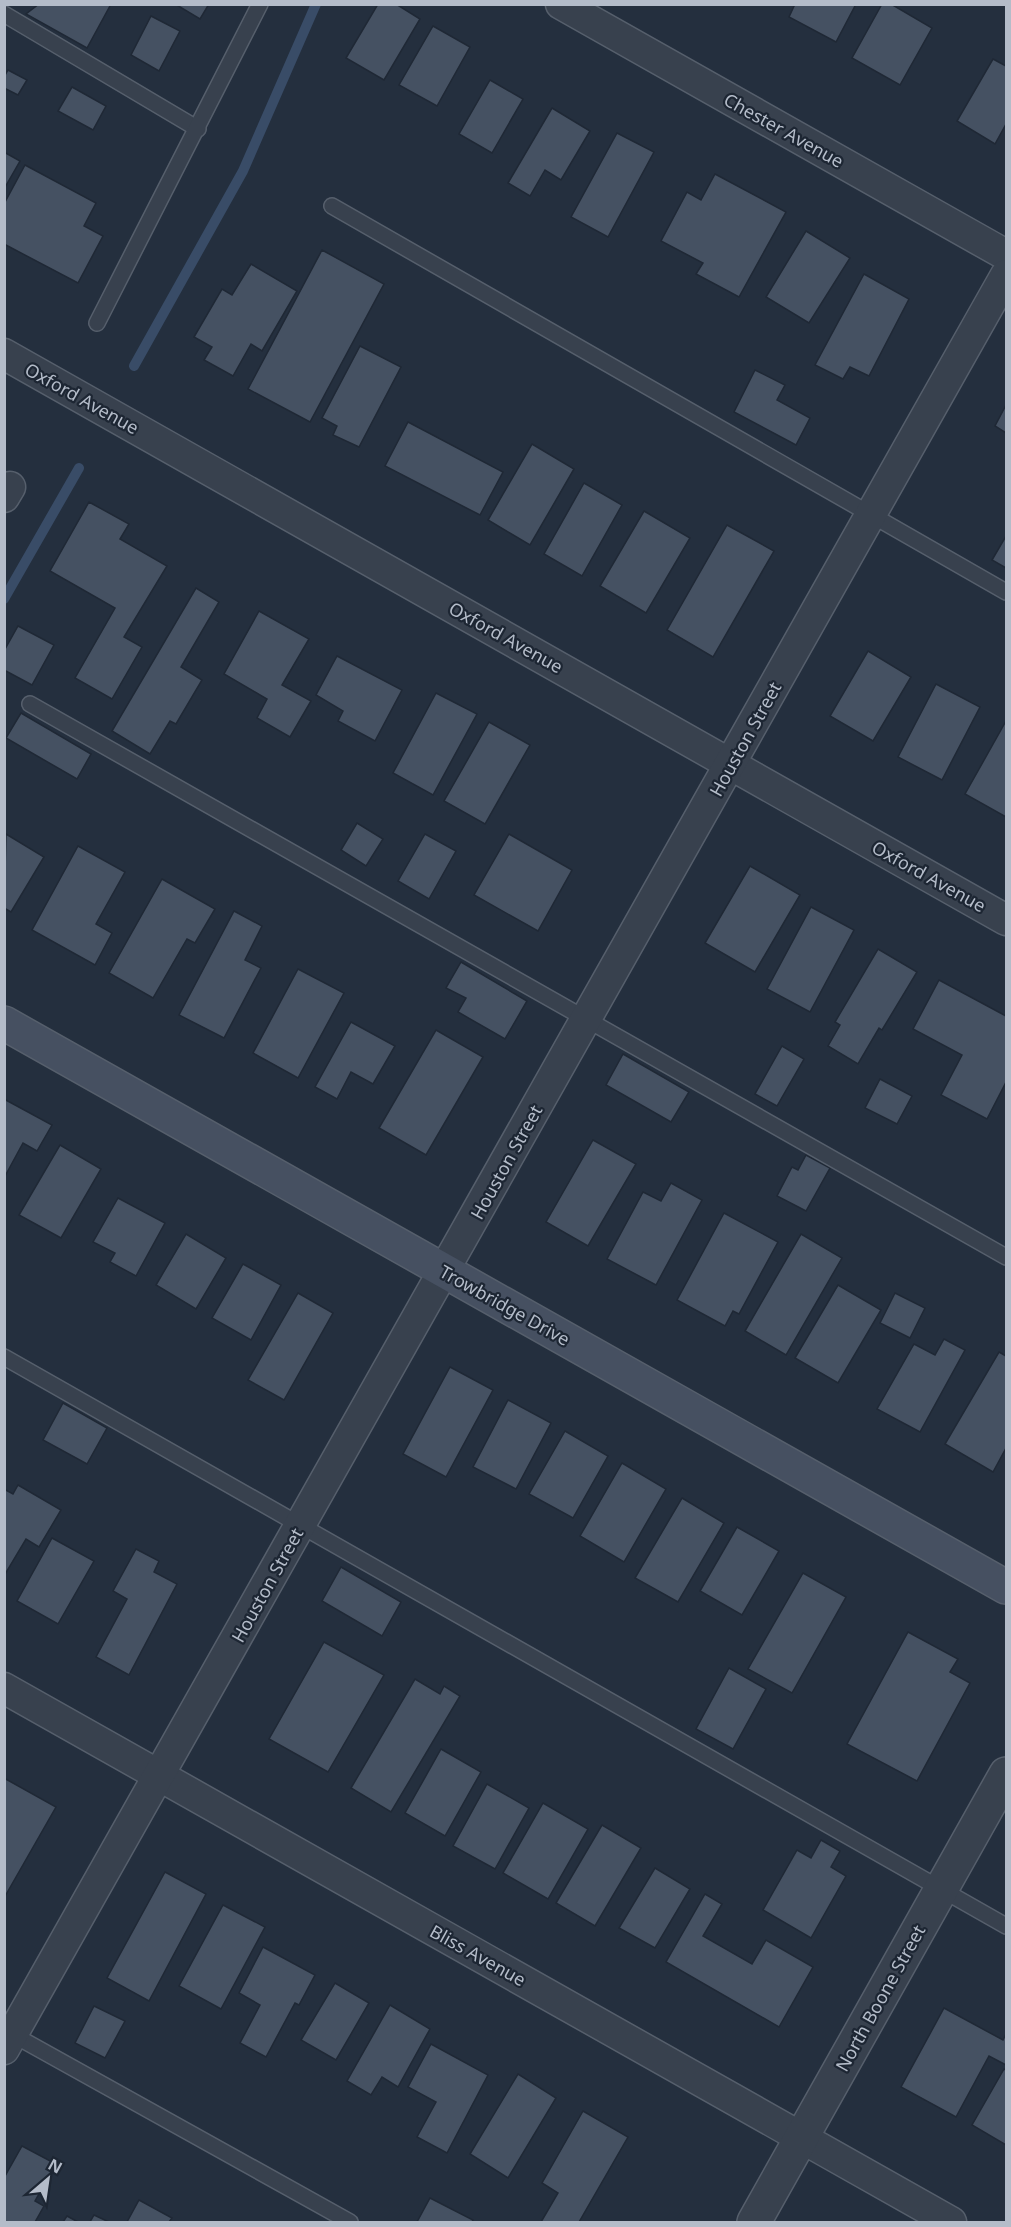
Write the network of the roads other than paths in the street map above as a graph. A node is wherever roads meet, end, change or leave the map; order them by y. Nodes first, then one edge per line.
1 (12, 4) edge
2 (260, 4) edge
3 (561, 4) edge
4 (4, 9) edge
5 (4, 14) edge
6 (198, 129) junction
7 (332, 206) dead end
8 (1006, 255) edge
9 (1006, 275) edge
10 (97, 323) dead end
11 (4, 354) edge
12 (872, 515) junction
13 (1006, 592) edge
14 (30, 704) dead end
15 (731, 765) junction
16 (1006, 920) edge
17 (587, 1018) junction
18 (4, 1023) edge
19 (1006, 1257) edge
20 (444, 1271) junction
21 (4, 1357) edge
22 (301, 1524) junction
23 (1006, 1587) edge
24 (4, 1688) edge
25 (1006, 1774) edge
26 (159, 1776) junction
27 (942, 1889) junction
28 (1006, 1926) edge
29 (7, 2037) edge
30 (802, 2138) junction
31 (350, 2223) edge
32 (754, 2223) edge
33 (951, 2223) edge

1 - 4 lane
2 - 6 lane
3 - 8 street, Chester Avenue
5 - 6 lane
6 - 10 lane
7 - 12 lane
9 - 12 street, Houston Street
11 - 15 street, Oxford Avenue
12 - 13 lane
12 - 15 street, Houston Street
14 - 17 lane
15 - 16 street, Oxford Avenue
15 - 17 street, Houston Street
17 - 19 lane
17 - 20 street, Houston Street
18 - 20 main road, Trowbridge Drive
20 - 22 street, Houston Street
20 - 23 main road, Trowbridge Drive
21 - 22 lane
22 - 26 street, Houston Street
22 - 27 lane
24 - 26 street, Bliss Avenue
25 - 27 street, North Boone Street
26 - 29 street, Houston Street
26 - 30 street, Bliss Avenue
27 - 28 lane
27 - 30 street, North Boone Street
29 - 31 lane
30 - 32 street, North Boone Street
30 - 33 street, Bliss Avenue

